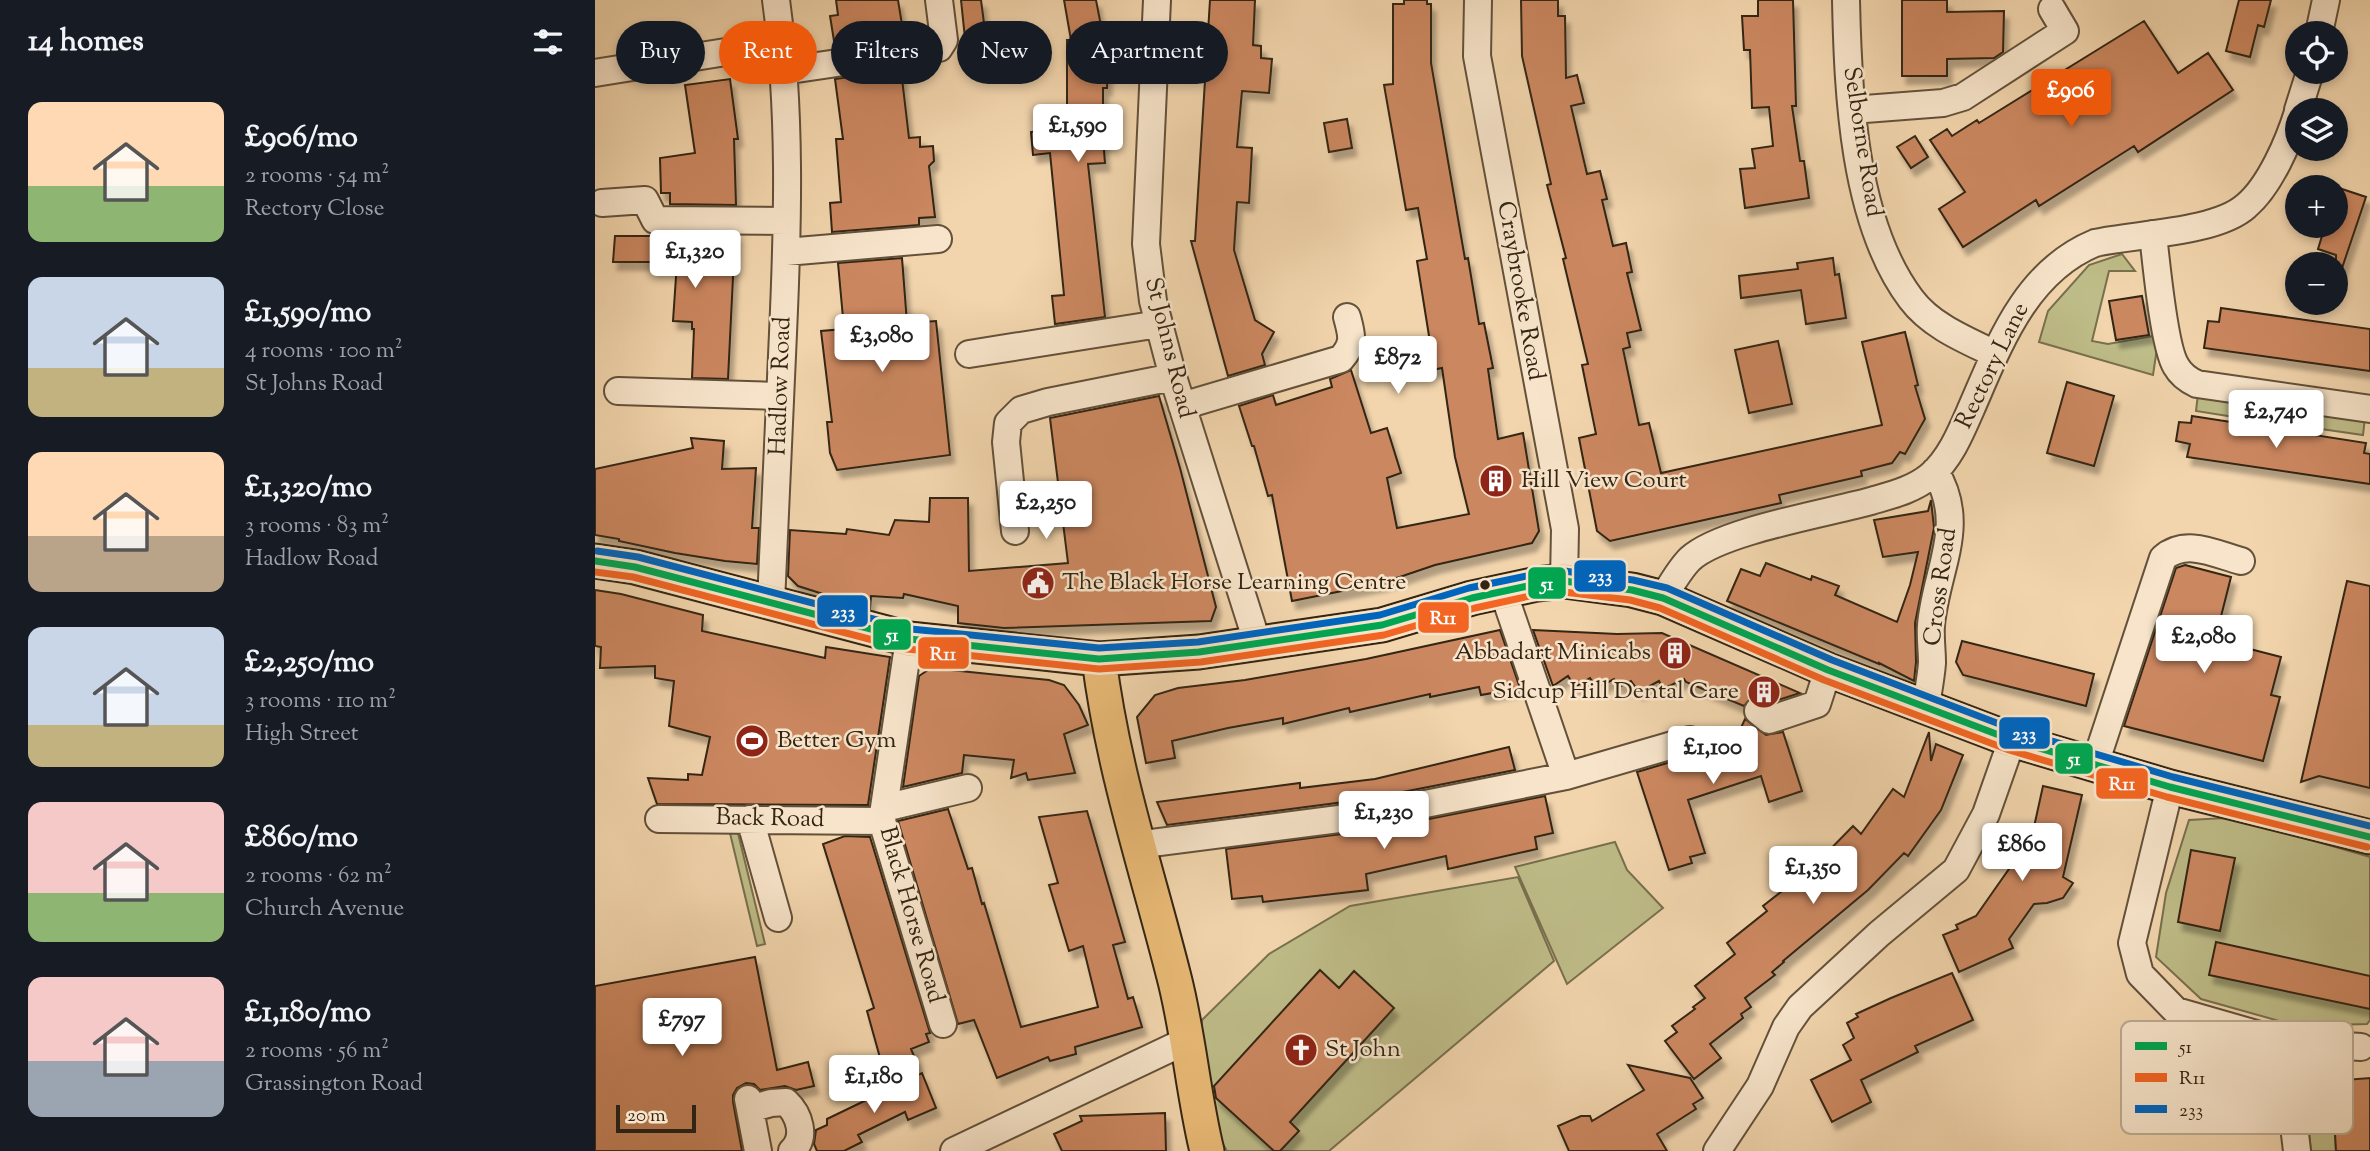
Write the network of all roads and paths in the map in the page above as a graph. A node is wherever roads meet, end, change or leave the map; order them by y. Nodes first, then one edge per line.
1 (776, 0) edge
2 (939, 0) edge
3 (1157, 0) edge
4 (1478, 0) edge
5 (1846, 0) edge
6 (2326, 0) edge
7 (2052, 9) dead end
8 (779, 21) edge
9 (2322, 21) edge
10 (719, 53) edge
11 (817, 66) edge
12 (595, 73) edge
13 (784, 84) edge
14 (1852, 110) junction
15 (2285, 146) edge
16 (602, 203) dead end
17 (786, 221) junction
18 (2153, 234) junction
19 (938, 239) dead end
20 (786, 252) junction
21 (1347, 317) dead end
22 (1159, 324) junction
23 (969, 354) dead end
24 (1995, 355) junction
25 (1173, 377) junction
26 (618, 391) dead end
27 (780, 396) junction
28 (1182, 406) junction
29 (2370, 409) edge
30 (1935, 471) junction
31 (1015, 531) dead end
32 (595, 561) edge
33 (2241, 561) dead end
34 (1564, 582) junction
35 (1503, 592) junction
36 (1663, 598) junction
37 (771, 603) junction
38 (909, 639) junction
39 (1258, 645) junction
40 (1099, 659) junction
41 (1828, 670) junction
42 (1926, 706) junction
43 (1758, 711) dead end
44 (1690, 740) dead end
45 (2012, 740) junction
46 (2095, 764) junction
47 (1566, 776) junction
48 (2170, 787) junction
49 (968, 788) dead end
50 (883, 814) junction
51 (659, 819) dead end
52 (750, 819) junction
53 (2370, 837) edge
54 (1136, 845) junction
55 (778, 918) dead end
56 (2211, 1021) edge
57 (943, 1024) dead end
58 (1188, 1040) junction
59 (2353, 1046) edge
60 (2361, 1047) dead end
61 (1199, 1117) junction
62 (758, 1151) edge
63 (792, 1151) edge
64 (954, 1151) edge
65 (1192, 1151) edge
66 (1206, 1151) edge
67 (1219, 1151) edge
68 (1717, 1151) edge

1 - 8 street, Hadlow Road
2 - 11 street
3 - 22 street, St Johns Road
4 - 34 street, Craybrooke Road
5 - 14 street, Selborne Road
6 - 9 street
7 - 14 street
10 - 12 street
13 - 17 street, Hadlow Road
14 - 24 street, Selborne Road
15 - 18 street, Rectory Lane
16 - 17 street
17 - 20 street, Hadlow Road
18 - 24 street, Rectory Lane
18 - 29 street
19 - 20 street
20 - 27 street, Hadlow Road
21 - 28 street
22 - 23 street
22 - 25 street, St Johns Road
24 - 30 street, Rectory Lane
25 - 28 street, St Johns Road
25 - 31 street
26 - 27 street
27 - 37 street, Hadlow Road
28 - 39 street, St Johns Road
30 - 36 street, Rectory Lane
30 - 42 street, Cross Road
32 - 37 main road
33 - 46 street
34 - 35 main road
34 - 36 main road
35 - 39 main road
35 - 47 street
36 - 41 main road
37 - 38 main road
38 - 40 main road
38 - 50 street, Black Horse Road
39 - 40 main road
40 - 54 main road
41 - 42 main road
41 - 43 street
42 - 45 main road
44 - 47 street
45 - 46 main road
45 - 68 street
46 - 48 main road
47 - 54 street
48 - 53 main road
48 - 56 street
49 - 50 street, Back Road
50 - 52 street, Back Road
50 - 57 street, Black Horse Road
51 - 52 street, Back Road
52 - 55 street
54 - 58 main road
58 - 61 main road
58 - 64 street
59 - 60 street
61 - 65 main road
61 - 66 main road
61 - 67 street
62 - 63 street

